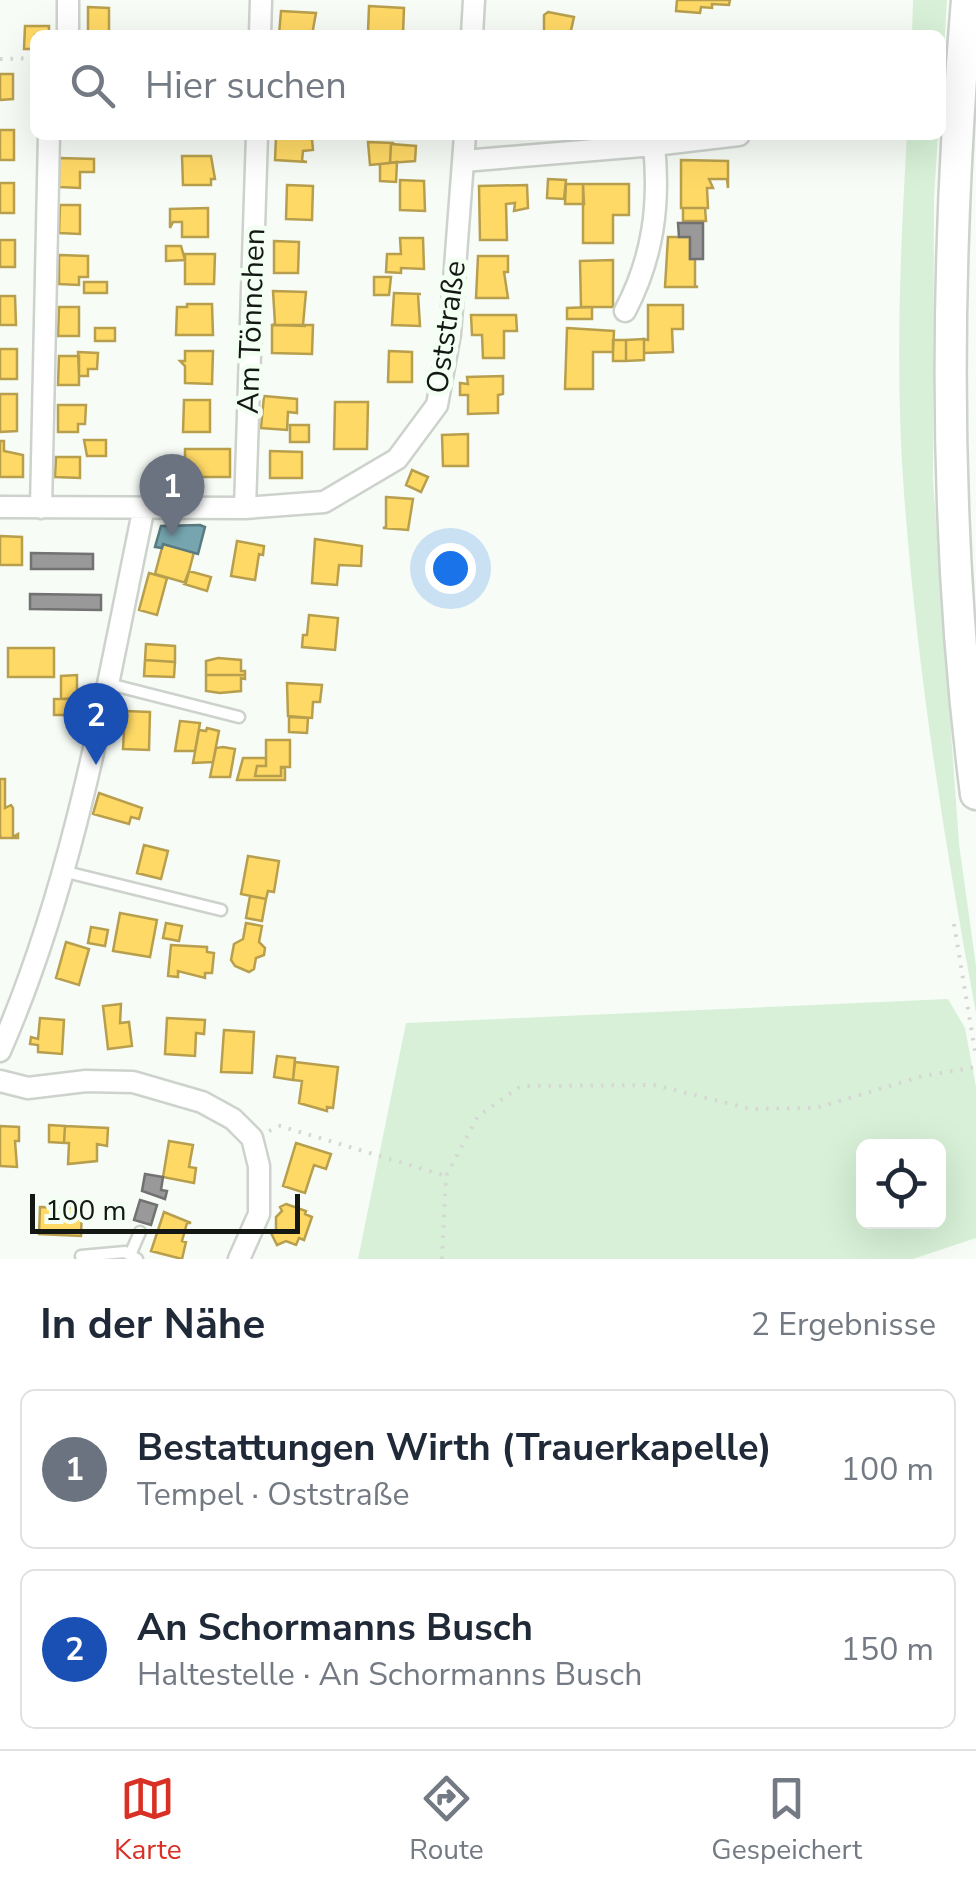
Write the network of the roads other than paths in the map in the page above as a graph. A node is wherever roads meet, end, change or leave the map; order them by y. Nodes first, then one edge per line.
1 (68, 0) edge
2 (262, 0) edge
3 (474, 0) edge
4 (967, 0) edge
5 (68, 30) edge
6 (260, 30) edge
7 (472, 30) edge
8 (49, 140) edge
9 (257, 140) edge
10 (465, 140) edge
11 (696, 140) edge
12 (654, 145) junction
13 (464, 161) junction
14 (626, 311) dead end
15 (0, 507) edge
16 (41, 508) junction
17 (144, 508) junction
18 (246, 508) junction
19 (108, 684) junction
20 (239, 716) dead end
21 (976, 794) edge
22 (62, 871) junction
23 (221, 910) dead end
24 (0, 1051) edge
25 (0, 1081) edge
26 (140, 1232) dead end
27 (81, 1256) dead end
28 (134, 1257) edge
29 (239, 1259) edge

1 - 5 street
2 - 6 street
3 - 7 street
4 - 21 main road
8 - 16 street
9 - 18 street, Am Tönnchen
10 - 13 street, Oststraße
11 - 12 street
12 - 13 street
12 - 14 street
13 - 18 street, Oststraße
15 - 16 street, Oststraße
16 - 17 street, Oststraße
17 - 18 street, Oststraße
17 - 19 street
19 - 20 lane
19 - 22 street
22 - 23 lane
22 - 24 street
25 - 29 street
26 - 28 lane
27 - 28 lane

